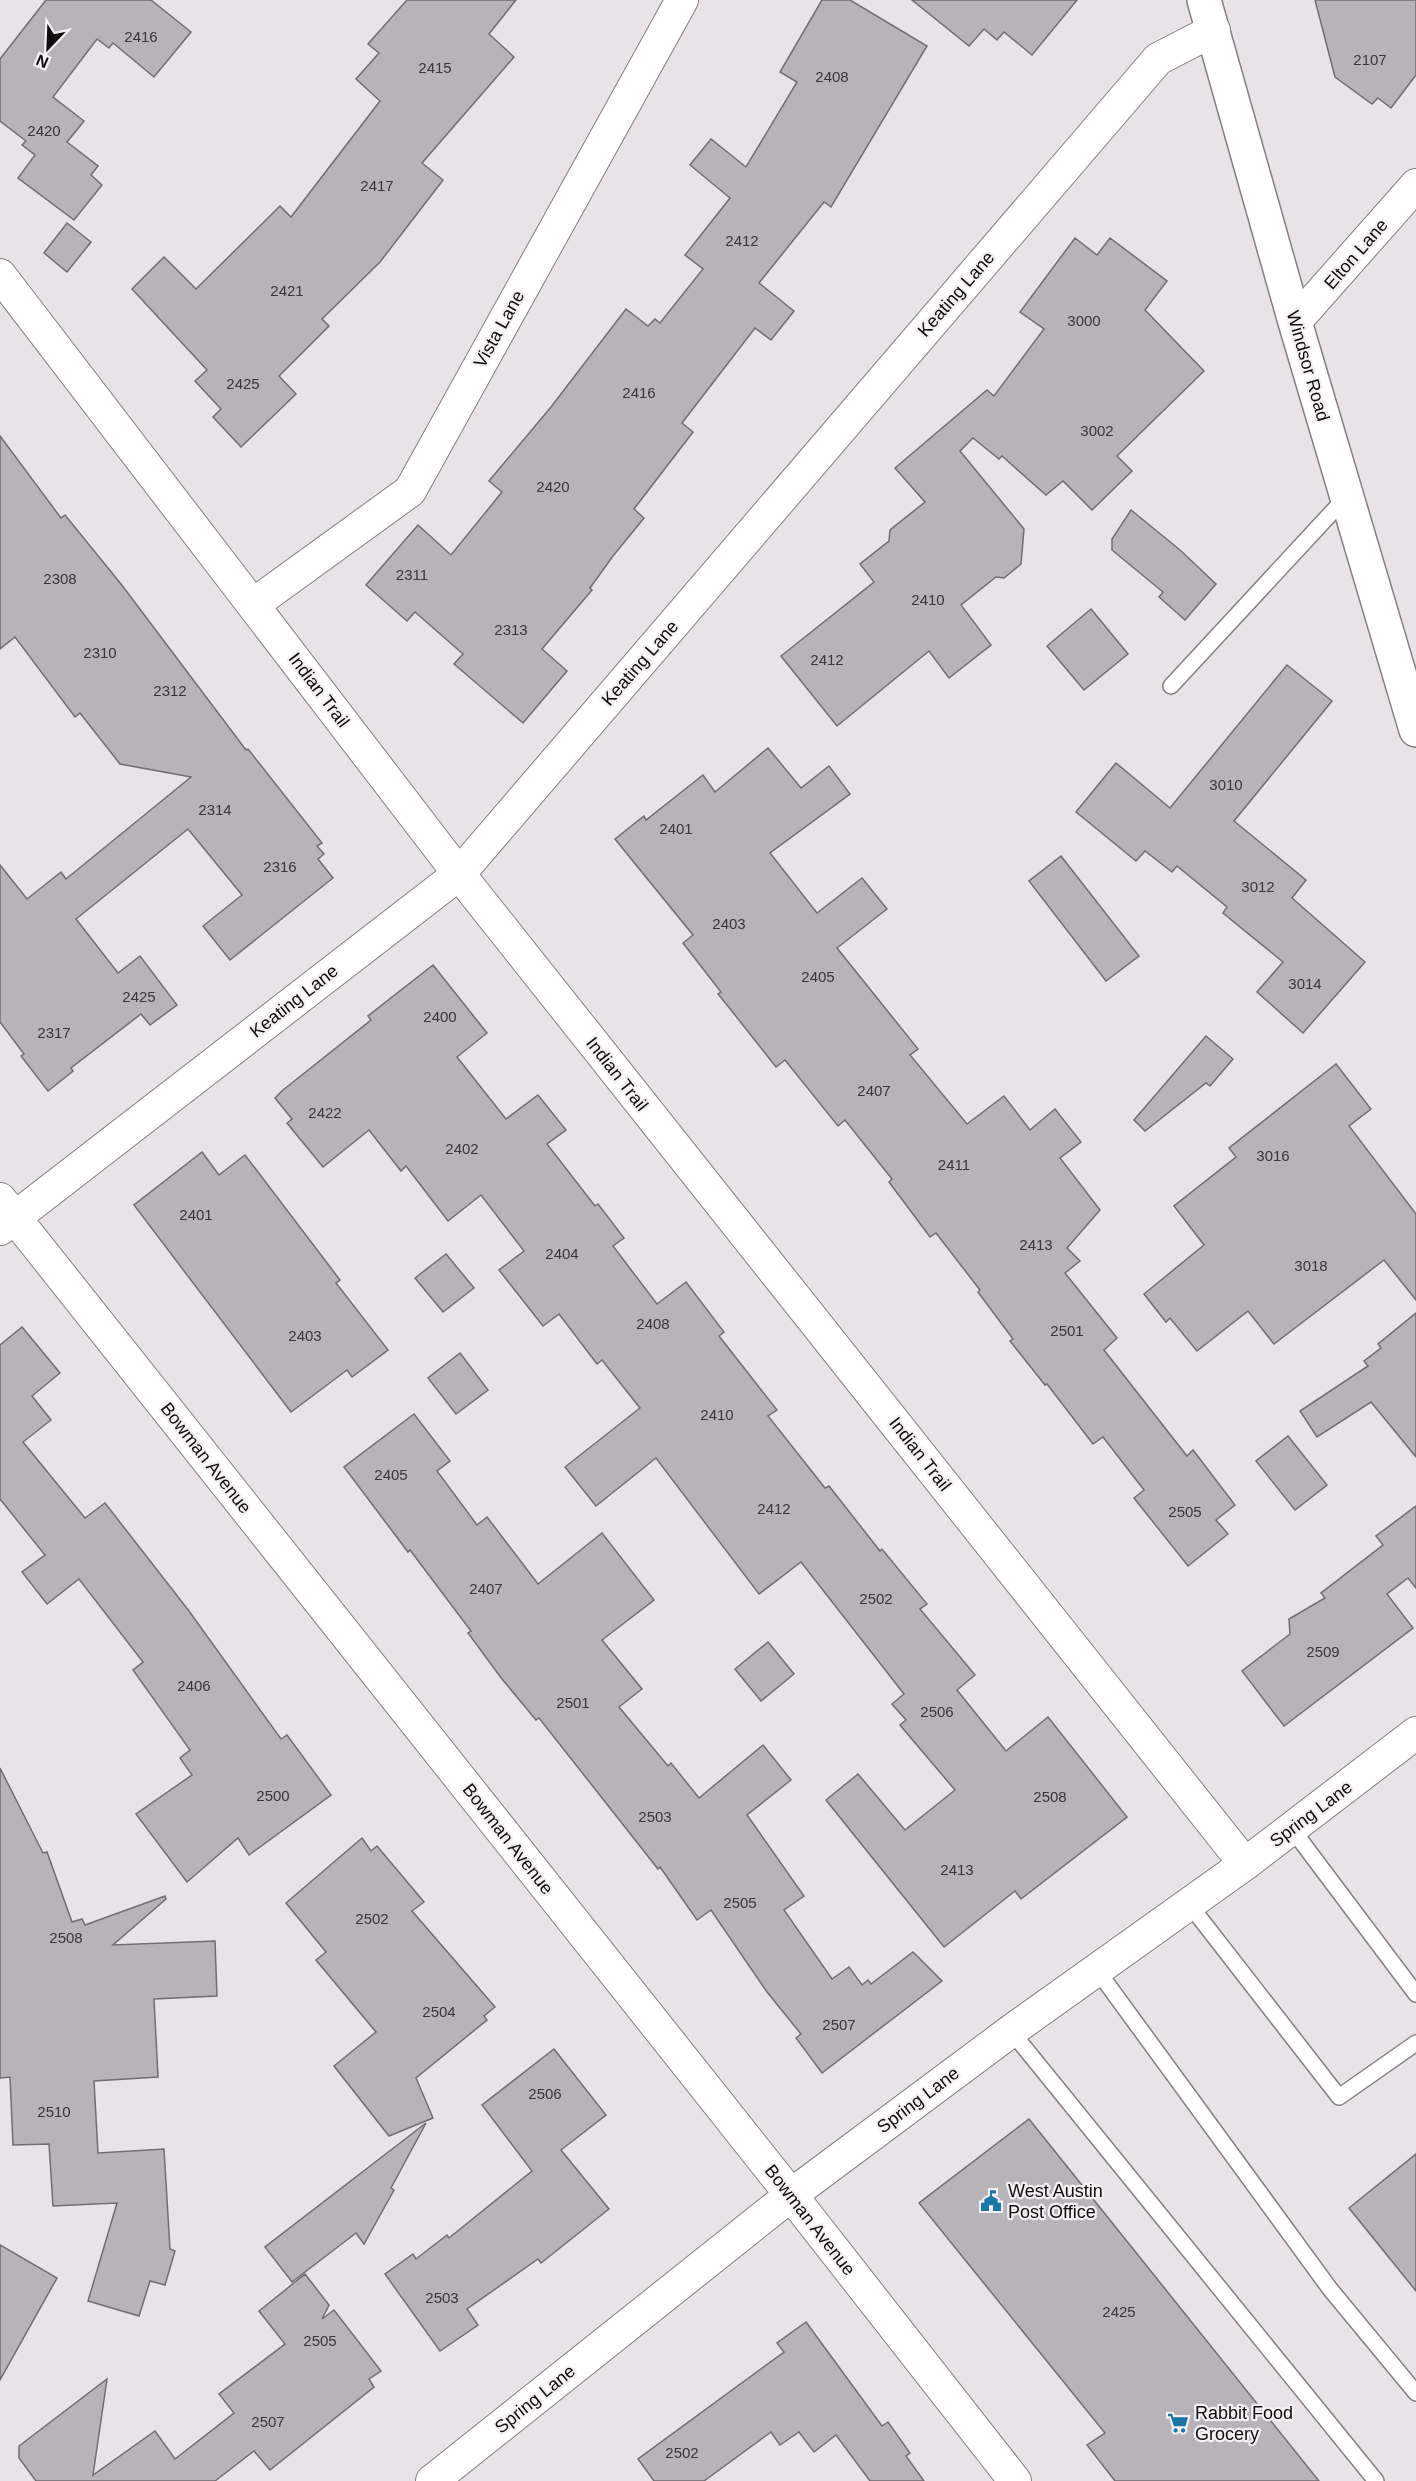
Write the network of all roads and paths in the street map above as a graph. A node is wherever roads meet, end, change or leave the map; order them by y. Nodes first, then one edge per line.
1 (682, 0) edge
2 (1209, 15) edge
3 (1416, 184) edge
4 (0, 275) edge
5 (1295, 322) junction
6 (1347, 496) junction
7 (254, 604) junction
8 (1171, 686) dead end
9 (1416, 730) edge
10 (459, 874) junction
11 (5, 1215) edge
12 (1416, 1733) edge
13 (1292, 1829) junction
14 (1245, 1864) junction
15 (1189, 1904) junction
16 (1097, 1970) junction
17 (1416, 1994) edge
18 (1011, 2031) junction
19 (1416, 2043) edge
20 (791, 2195) junction
21 (1416, 2393) edge
22 (432, 2481) edge
23 (1015, 2481) edge
24 (1376, 2481) edge

1 - 7 street, Vista Lane
2 - 5 street, Windsor Road
2 - 10 street, Keating Lane
3 - 5 street, Elton Lane
4 - 7 street, Indian Trail
5 - 6 street, Windsor Road
6 - 8 lane
6 - 9 street, Windsor Road
7 - 10 street, Indian Trail
10 - 11 street, Keating Lane
10 - 14 street, Indian Trail
11 - 20 street, Bowman Avenue
12 - 13 street, Spring Lane
13 - 14 street, Spring Lane
13 - 17 lane
14 - 15 street, Spring Lane
15 - 16 street, Spring Lane
15 - 19 lane
16 - 18 street, Spring Lane
16 - 21 lane
18 - 20 street, Spring Lane
18 - 24 lane
20 - 22 street, Spring Lane
20 - 23 street, Bowman Avenue

